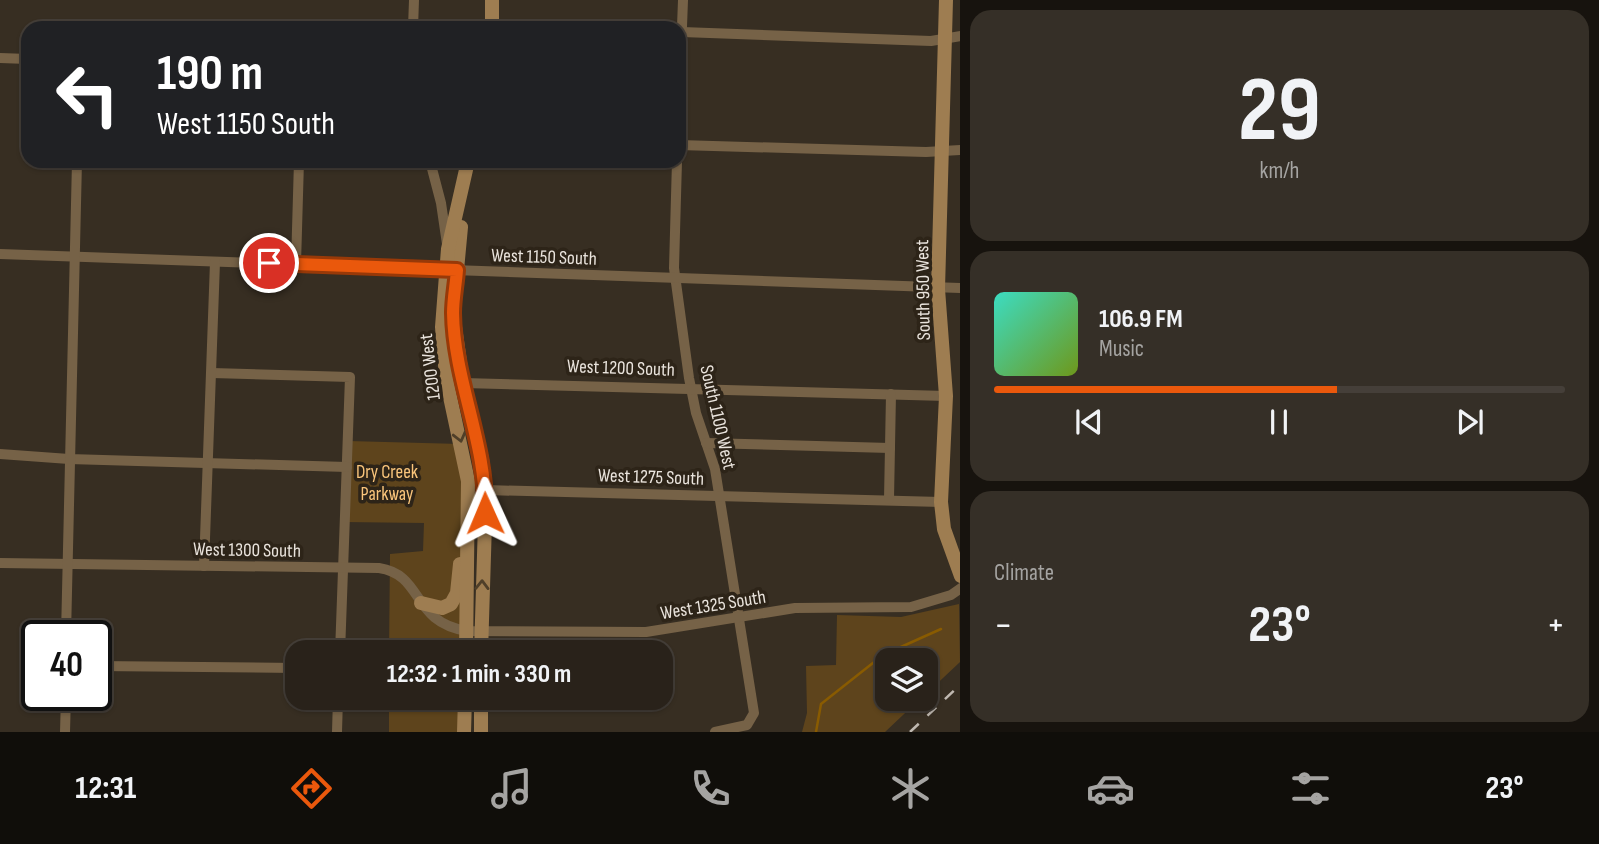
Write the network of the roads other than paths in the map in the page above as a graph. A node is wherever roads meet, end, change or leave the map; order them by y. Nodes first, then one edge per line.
1 (414, 0) edge
2 (486, 0) edge
3 (492, 0) edge
4 (683, 0) edge
5 (946, 0) edge
6 (413, 21) edge
7 (489, 21) edge
8 (490, 21) edge
9 (682, 21) edge
10 (686, 32) edge
11 (960, 36) edge
12 (945, 40) junction
13 (0, 58) edge
14 (21, 58) edge
15 (686, 145) edge
16 (960, 150) edge
17 (943, 151) junction
18 (78, 168) edge
19 (299, 168) edge
20 (432, 168) edge
21 (466, 168) edge
22 (471, 168) edge
23 (677, 168) edge
24 (448, 249) junction
25 (0, 254) edge
26 (75, 257) junction
27 (215, 262) junction
28 (296, 264) junction
29 (451, 270) junction
30 (675, 278) junction
31 (960, 288) edge
32 (938, 289) junction
33 (212, 373) junction
34 (463, 383) junction
35 (691, 387) junction
36 (891, 394) junction
37 (946, 396) junction
38 (706, 443) junction
39 (890, 448) junction
40 (0, 454) edge
41 (69, 459) junction
42 (209, 462) junction
43 (347, 467) junction
44 (486, 490) junction
45 (717, 496) junction
46 (889, 499) junction
47 (941, 502) junction
48 (467, 531) junction
49 (0, 563) edge
50 (66, 564) junction
51 (204, 566) junction
52 (342, 568) junction
53 (960, 576) edge
54 (960, 588) edge
55 (421, 603) junction
56 (739, 617) junction
57 (66, 620) edge
58 (474, 631) junction
59 (340, 640) edge
60 (471, 640) edge
61 (477, 640) edge
62 (112, 666) edge
63 (285, 668) edge
64 (338, 710) edge
65 (465, 710) edge
66 (481, 710) edge
67 (65, 711) edge
68 (65, 732) edge
69 (337, 732) edge
70 (464, 732) edge
71 (481, 732) edge
72 (715, 732) edge

1 - 6 street
2 - 7 street
3 - 8 street
4 - 9 street
5 - 12 street, South 950 West
10 - 12 street
11 - 12 street
12 - 17 street, South 950 West
13 - 14 street
15 - 17 street
16 - 17 street
17 - 32 street, South 950 West
18 - 26 street
19 - 28 street
20 - 24 street
21 - 24 street, 1200 West
22 - 29 street, 1200 West
23 - 30 street, South 1100 West
24 - 29 street, 1200 West
25 - 26 street, West 1150 South
26 - 27 street, West 1150 South
26 - 41 street
27 - 28 street, West 1150 South
27 - 33 street
28 - 29 street, West 1150 South
29 - 30 street, West 1150 South
29 - 34 street, 1200 West
29 -> 48 street, 1200 West
30 - 32 street, West 1150 South
30 - 35 street, South 1100 West
31 - 32 street, West 1150 South
32 - 37 street, South 950 West
33 - 42 street
33 - 43 street
34 - 35 street, West 1200 South
34 - 44 street, 1200 West
35 - 36 street, West 1200 South
35 - 38 street, South 1100 West
36 - 37 street, West 1200 South
36 - 39 street
37 - 47 street, South 950 West
38 - 39 street
38 - 45 street, South 1100 West
39 - 46 street
40 - 41 street
41 - 42 street
41 - 50 street
42 - 43 street
42 - 51 street
43 - 52 street
44 - 45 street, West 1275 South
58 -> 44 street, 1200 West
45 - 46 street, West 1275 South
45 - 56 street, South 1100 West
46 - 47 street, West 1275 South
47 - 53 street, South 950 West
48 - 55 street
48 - 58 street, 1200 West
49 - 50 street, West 1300 South
50 - 51 street, West 1300 South
50 - 57 street
51 - 52 street, West 1300 South
52 - 55 street, West 1300 South
52 - 59 street
54 - 56 street, West 1325 South
55 - 58 street, West 1300 South
56 - 58 street, West 1325 South
56 - 72 street, South 1100 West
58 - 60 street, 1200 West
58 - 61 street, 1200 West
62 - 63 street
64 - 69 street
65 - 70 street
66 - 71 street
67 - 68 street

